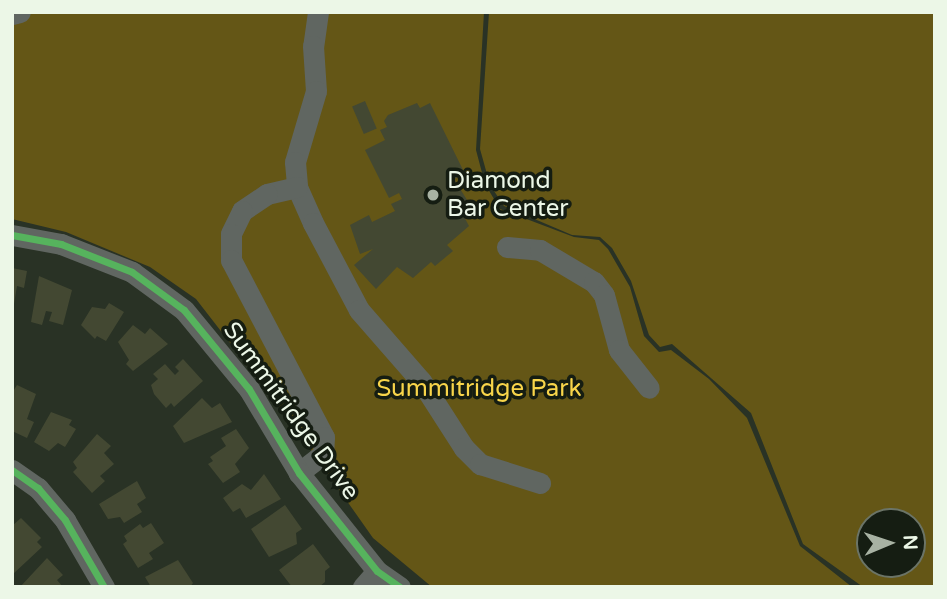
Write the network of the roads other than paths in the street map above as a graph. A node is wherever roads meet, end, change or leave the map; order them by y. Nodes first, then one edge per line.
1 (20, 12) edge
2 (318, 12) edge
3 (12, 14) edge
4 (298, 187) junction
5 (12, 235) edge
6 (506, 247) dead end
7 (649, 388) dead end
8 (12, 470) edge
9 (299, 473) junction
10 (540, 483) dead end
11 (370, 579) edge
12 (104, 587) edge
13 (400, 587) edge

1 - 3 street
2 - 4 street
4 - 9 street
4 - 10 street
5 - 9 street, Summitridge Drive
6 - 7 street
8 - 12 street
9 - 11 street, Summitridge Drive
11 - 13 street, Summitridge Drive

